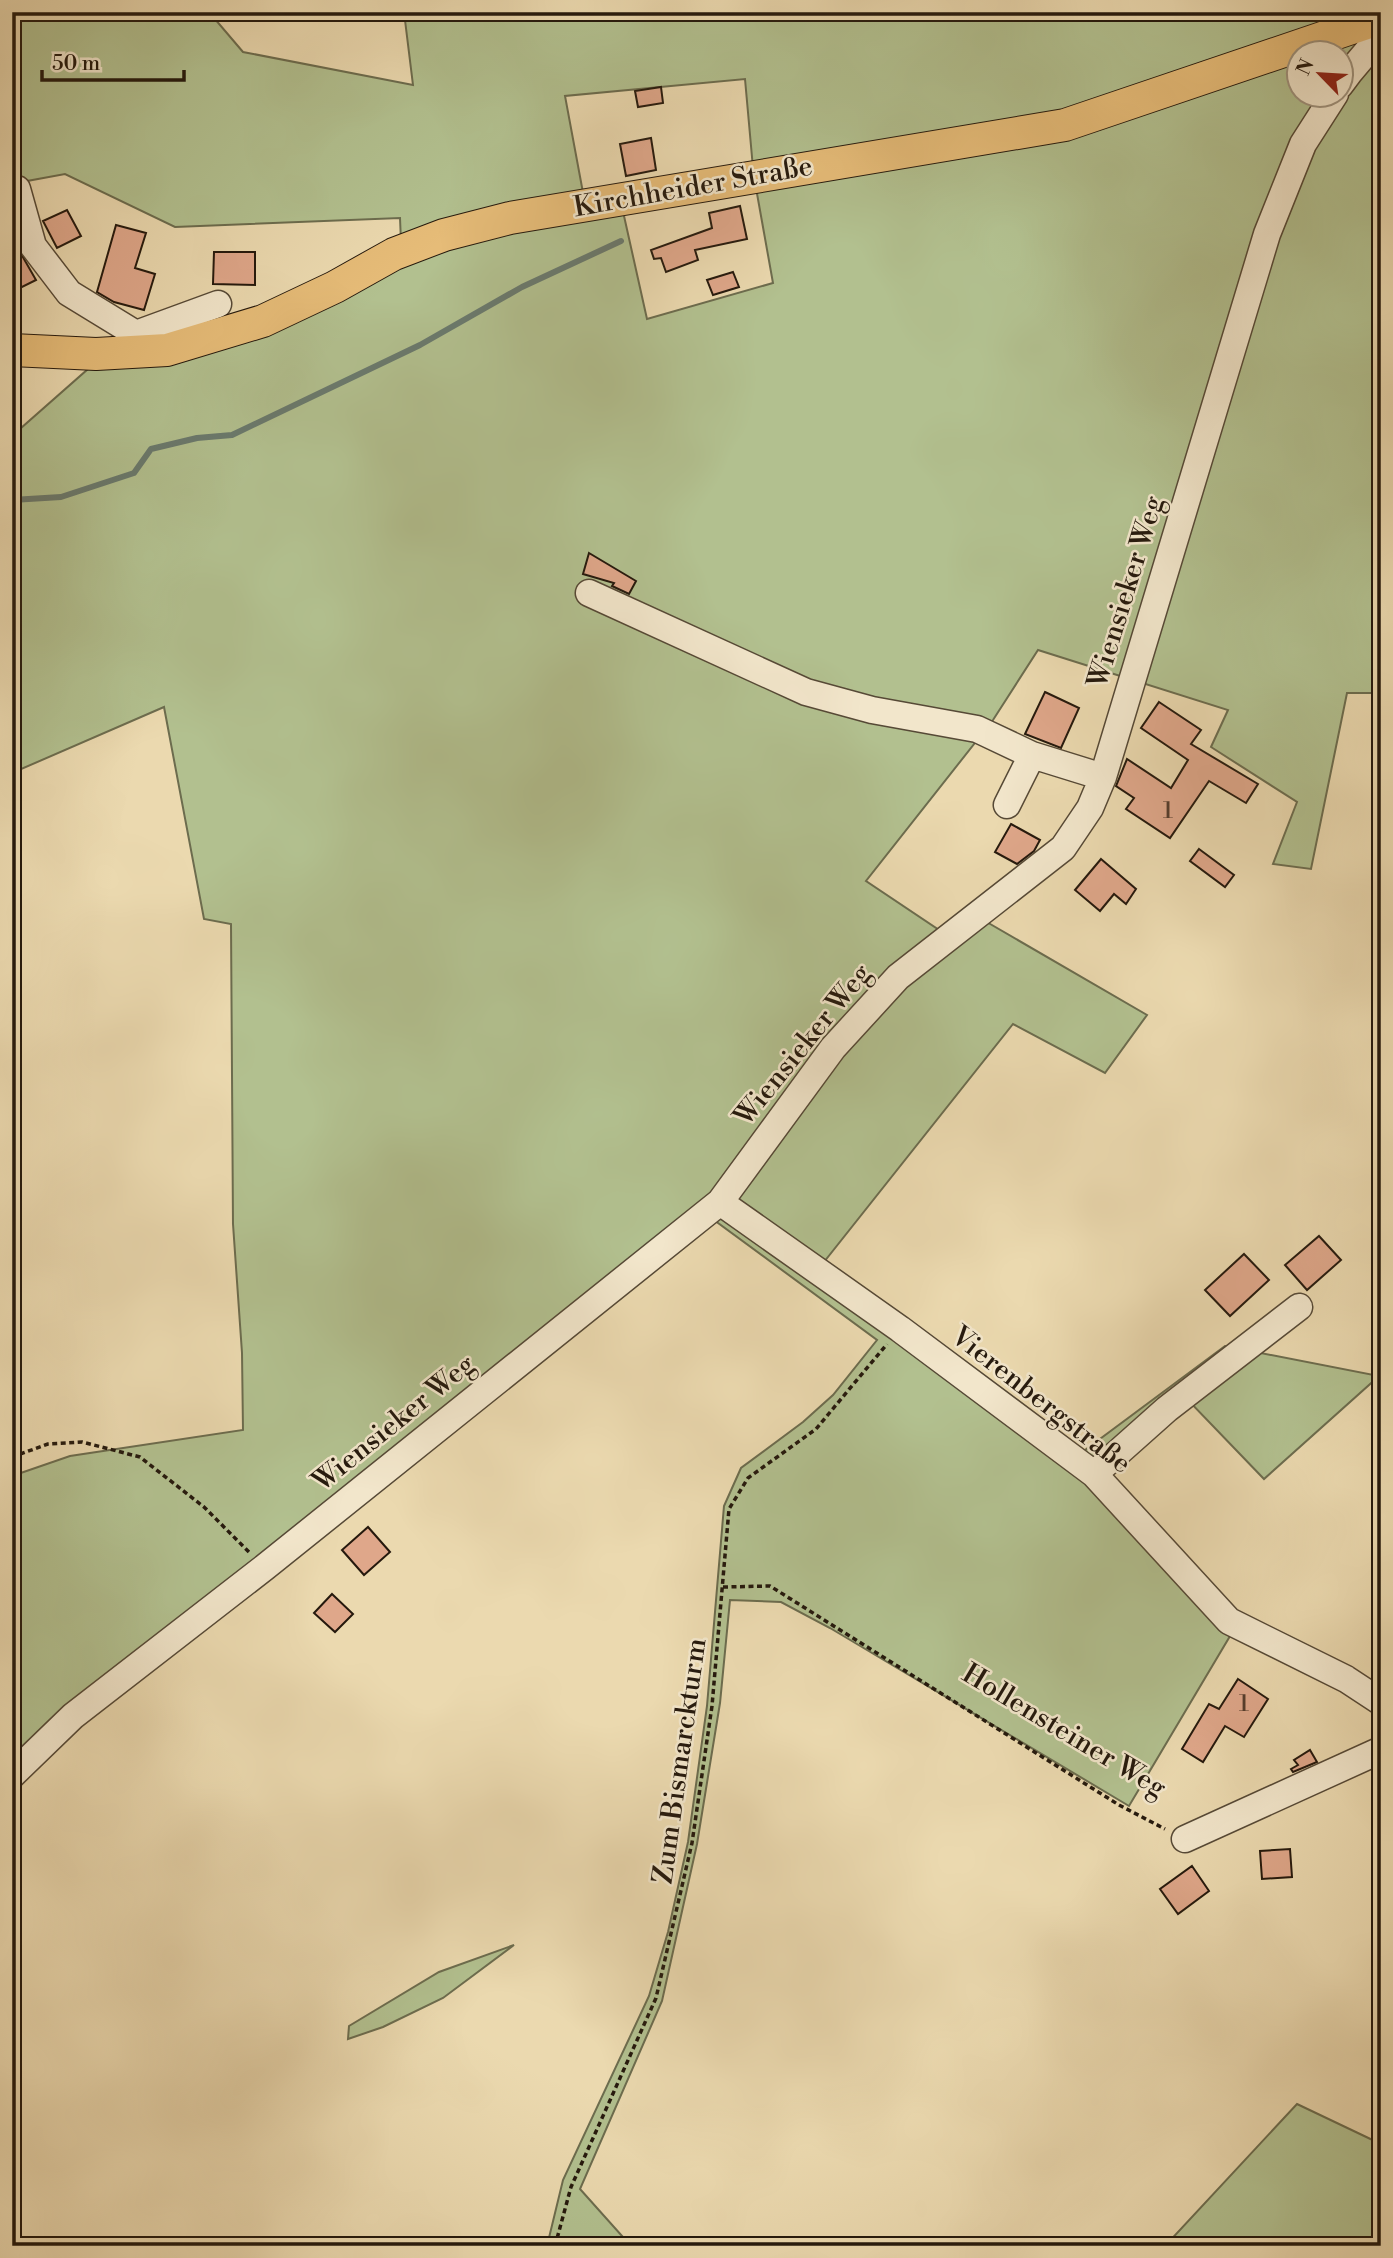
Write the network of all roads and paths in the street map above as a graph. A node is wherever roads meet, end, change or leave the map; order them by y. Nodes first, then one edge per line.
1 (1381, 18) edge
2 (1381, 35) edge
3 (1354, 68) edge
4 (1326, 108) edge
5 (17, 189) dead end
6 (218, 304) dead end
7 (136, 343) junction
8 (12, 350) edge
9 (589, 593) dead end
10 (1032, 755) junction
11 (1103, 777) junction
12 (1007, 805) dead end
13 (720, 1202) junction
14 (1299, 1307) dead end
15 (900, 1329) junction
16 (12, 1457) edge
17 (1094, 1474) junction
18 (265, 1567) junction
19 (722, 1587) junction
20 (1381, 1702) edge
21 (1381, 1751) edge
22 (12, 1776) edge
23 (1185, 1839) joint
24 (555, 2246) edge

1 - 7 main road, Kirchheider Straße
2 - 3 street
4 - 11 street, Wiensieker Weg
5 - 7 street
6 - 7 street
7 - 8 main road, Kirchheider Straße
9 - 10 street
10 - 11 street
10 - 12 street
11 - 13 street, Wiensieker Weg
13 - 15 street, Vierenbergstraße
13 - 18 street, Wiensieker Weg
14 - 17 street
15 - 17 street, Vierenbergstraße
15 - 19 path, Zum Bismarckturm
16 - 18 path
17 - 20 street, Vierenbergstraße
18 - 22 street, Wiensieker Weg
19 - 23 path, Hollensteiner Weg
19 - 24 path, Zum Bismarckturm
21 - 23 street

